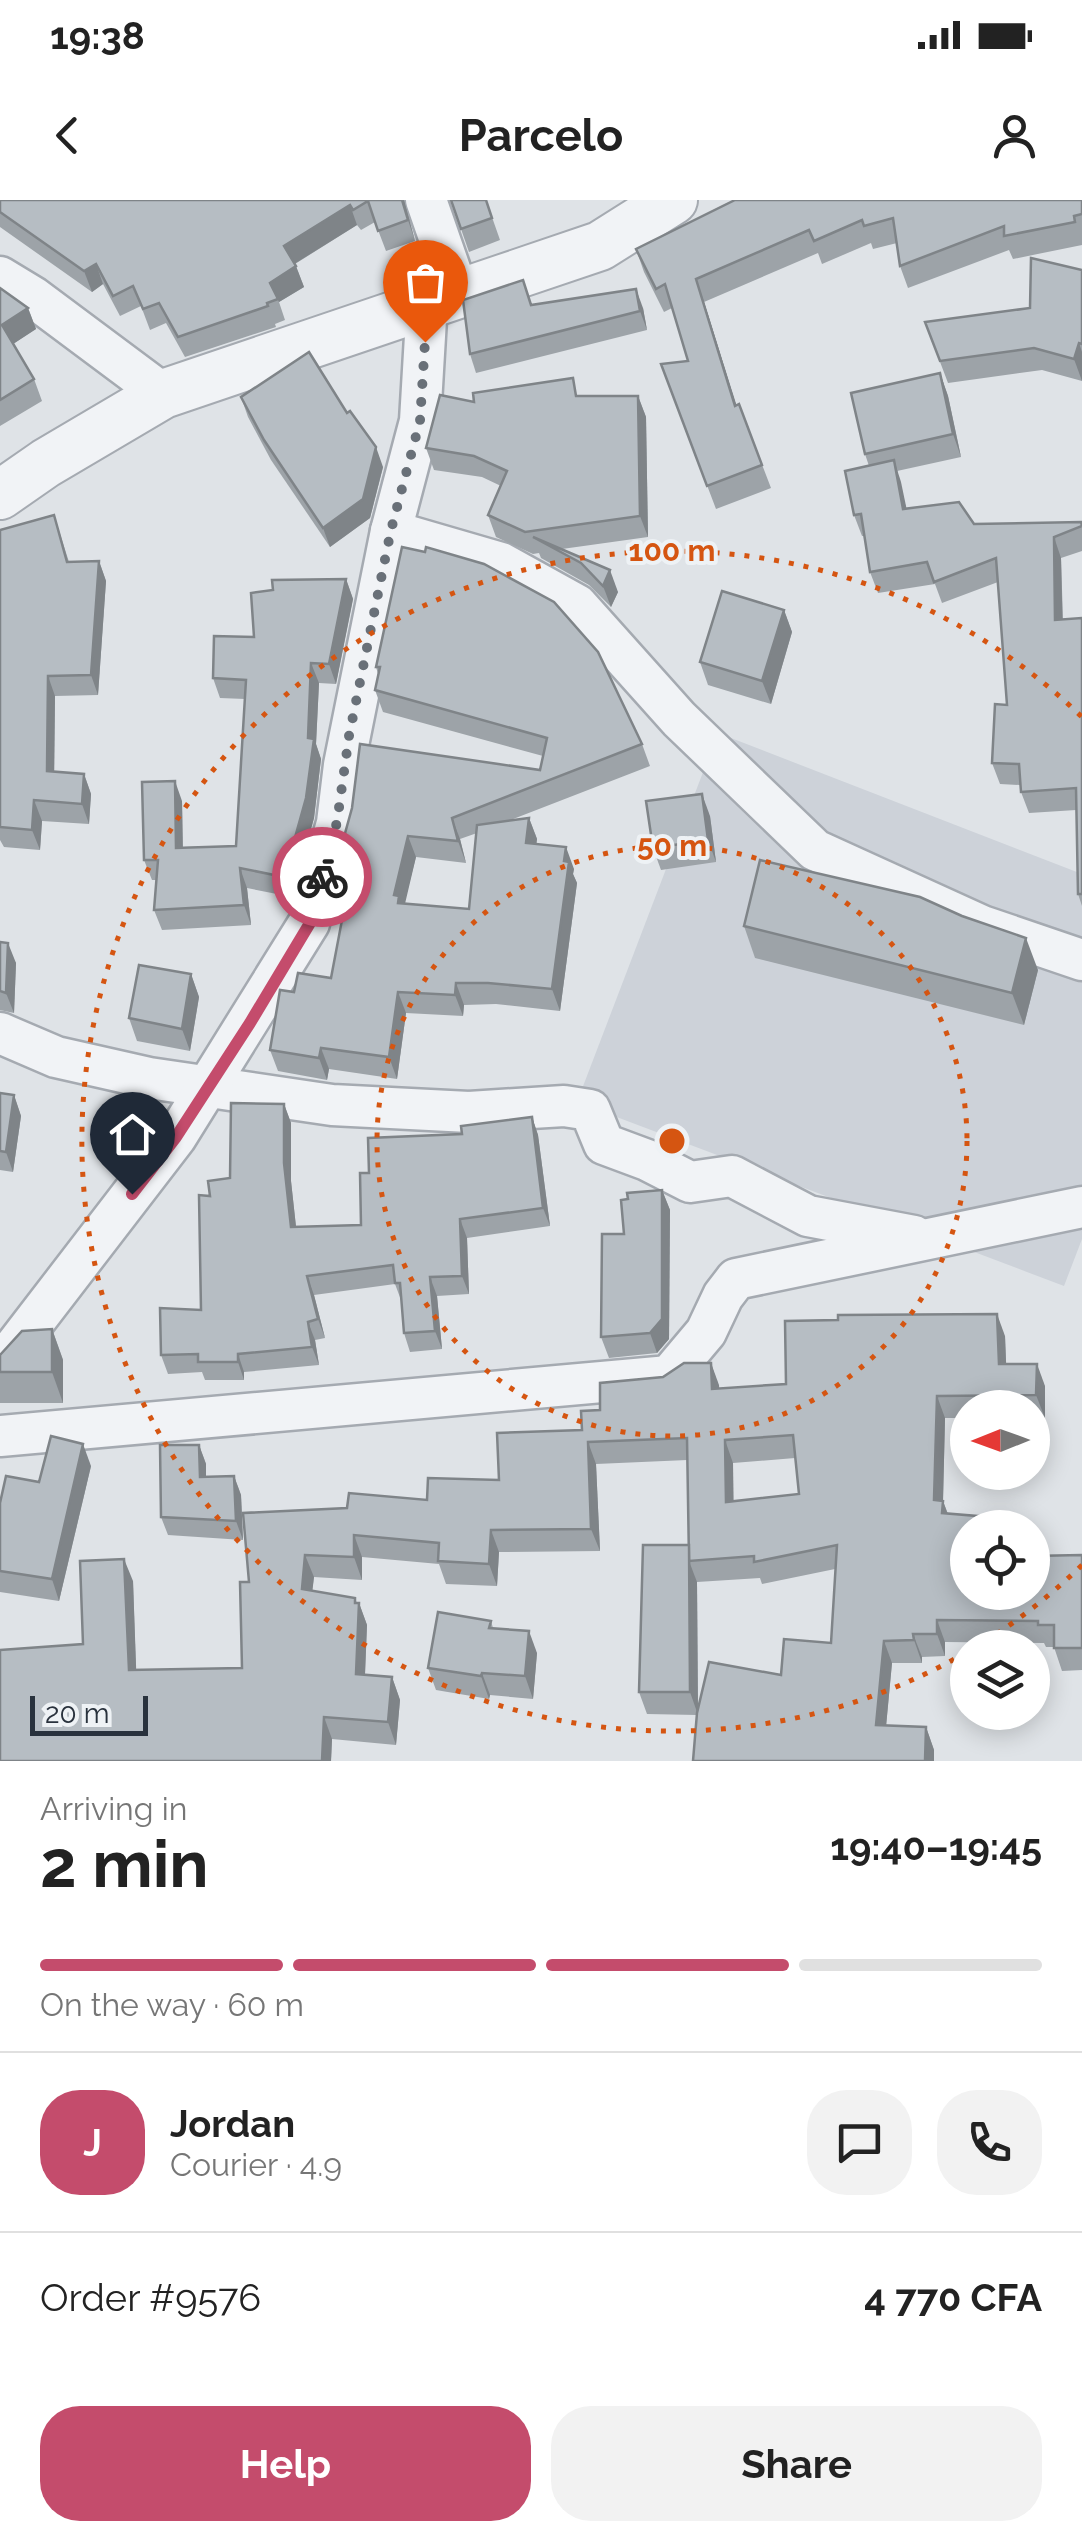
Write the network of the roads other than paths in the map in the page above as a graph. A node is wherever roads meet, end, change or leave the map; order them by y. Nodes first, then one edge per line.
1 (426, 200) edge
2 (673, 200) edge
3 (0, 277) edge
4 (443, 297) junction
5 (163, 394) junction
6 (0, 495) edge
7 (391, 530) junction
8 (1082, 960) edge
9 (0, 1033) edge
10 (209, 1086) junction
11 (1082, 1207) edge
12 (932, 1239) junction
13 (0, 1366) edge
14 (0, 1436) edge

1 - 4 street
2 - 4 street
3 - 5 street
4 - 5 street
4 - 7 street
5 - 6 street
7 - 8 street
7 - 10 street
9 - 10 street
10 - 12 street
10 - 13 street
11 - 12 street
12 - 14 street

